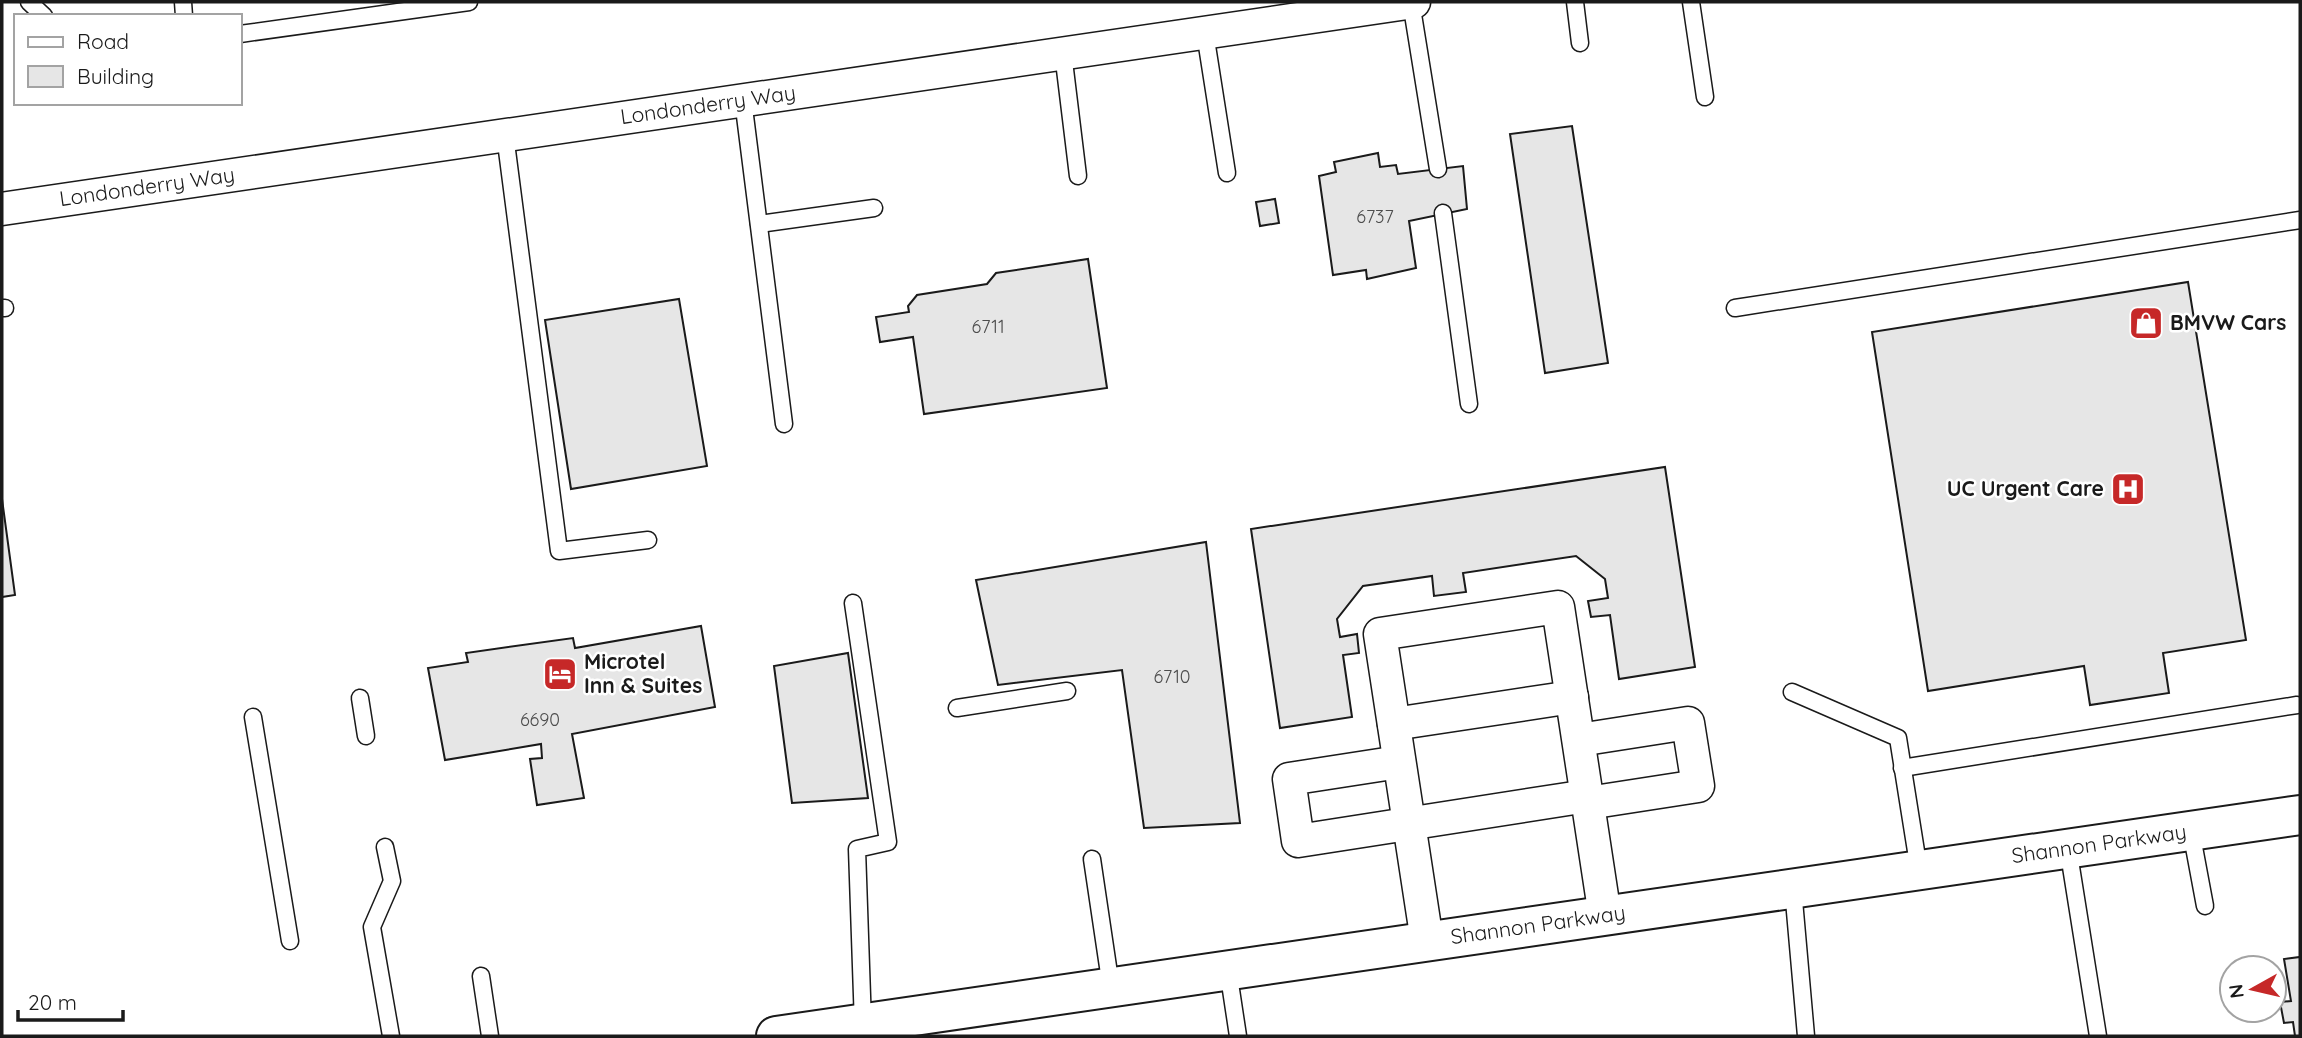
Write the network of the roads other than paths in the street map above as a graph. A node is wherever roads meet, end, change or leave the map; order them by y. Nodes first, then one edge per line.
1 (29, 2) edge
2 (469, 2) edge
3 (1413, 2) edge
4 (1575, 2) edge
5 (1691, 2) edge
6 (42, 14) edge
7 (1205, 33) junction
8 (242, 34) edge
9 (1580, 43) dead end
10 (1063, 53) junction
11 (1705, 97) dead end
12 (743, 100) junction
13 (505, 135) junction
14 (1438, 169) dead end
15 (1227, 173) dead end
16 (1078, 176) dead end
17 (874, 208) dead end
18 (2, 209) edge
19 (1443, 213) dead end
20 (2300, 220) edge
21 (759, 224) junction
22 (1735, 308) dead end
23 (1469, 404) dead end
24 (784, 424) dead end
25 (648, 540) dead end
26 (853, 603) dead end
27 (1067, 691) dead end
28 (1792, 692) dead end
29 (1572, 697) junction
30 (360, 698) dead end
31 (2297, 705) dead end
32 (957, 708) dead end
33 (253, 717) dead end
34 (1394, 724) junction
35 (366, 736) dead end
36 (1578, 740) junction
37 (1399, 762) junction
38 (1902, 768) junction
39 (1588, 800) junction
40 (2300, 815) edge
41 (1409, 824) junction
42 (2191, 831) junction
43 (385, 847) dead end
44 (2068, 848) junction
45 (1092, 859) dead end
46 (1919, 870) junction
47 (1793, 888) junction
48 (2205, 906) dead end
49 (1605, 916) junction
50 (290, 941) dead end
51 (1427, 941) junction
52 (1228, 970) junction
53 (481, 976) dead end
54 (1111, 987) junction
55 (864, 1030) edge
56 (391, 1036) edge
57 (490, 1036) edge
58 (776, 1036) edge
59 (1238, 1036) edge
60 (1806, 1036) edge
61 (2098, 1036) edge

1 - 6 lane
2 - 8 lane
3 - 7 street, Londonderry Way
3 - 14 lane
4 - 9 lane
5 - 11 lane
7 - 10 street, Londonderry Way
7 - 15 lane
10 - 12 street, Londonderry Way
10 - 16 lane
12 - 13 street, Londonderry Way
12 - 21 lane
13 - 18 street, Londonderry Way
13 - 25 lane
17 - 21 lane
19 - 23 lane
20 - 22 lane
21 - 24 lane
26 - 55 lane
27 - 32 lane
28 - 38 lane
29 - 34 street
29 - 34 street
29 - 36 street
30 - 35 lane
31 - 38 lane
33 - 50 lane
34 - 37 street
36 - 39 street
36 - 39 street
37 - 41 street
37 - 41 street
38 - 46 lane
39 - 41 street
39 - 49 street
40 - 42 street, Shannon Parkway
41 - 51 street
42 - 44 street, Shannon Parkway
42 - 48 lane
43 - 56 lane
44 - 46 street, Shannon Parkway
44 - 61 lane
45 - 54 lane
46 - 47 street, Shannon Parkway
47 - 49 street, Shannon Parkway
47 - 60 lane
49 - 51 street, Shannon Parkway
51 - 52 street, Shannon Parkway
52 - 54 street, Shannon Parkway
52 - 59 lane
53 - 57 lane
54 - 55 street, Shannon Parkway
55 - 58 street, Shannon Parkway

